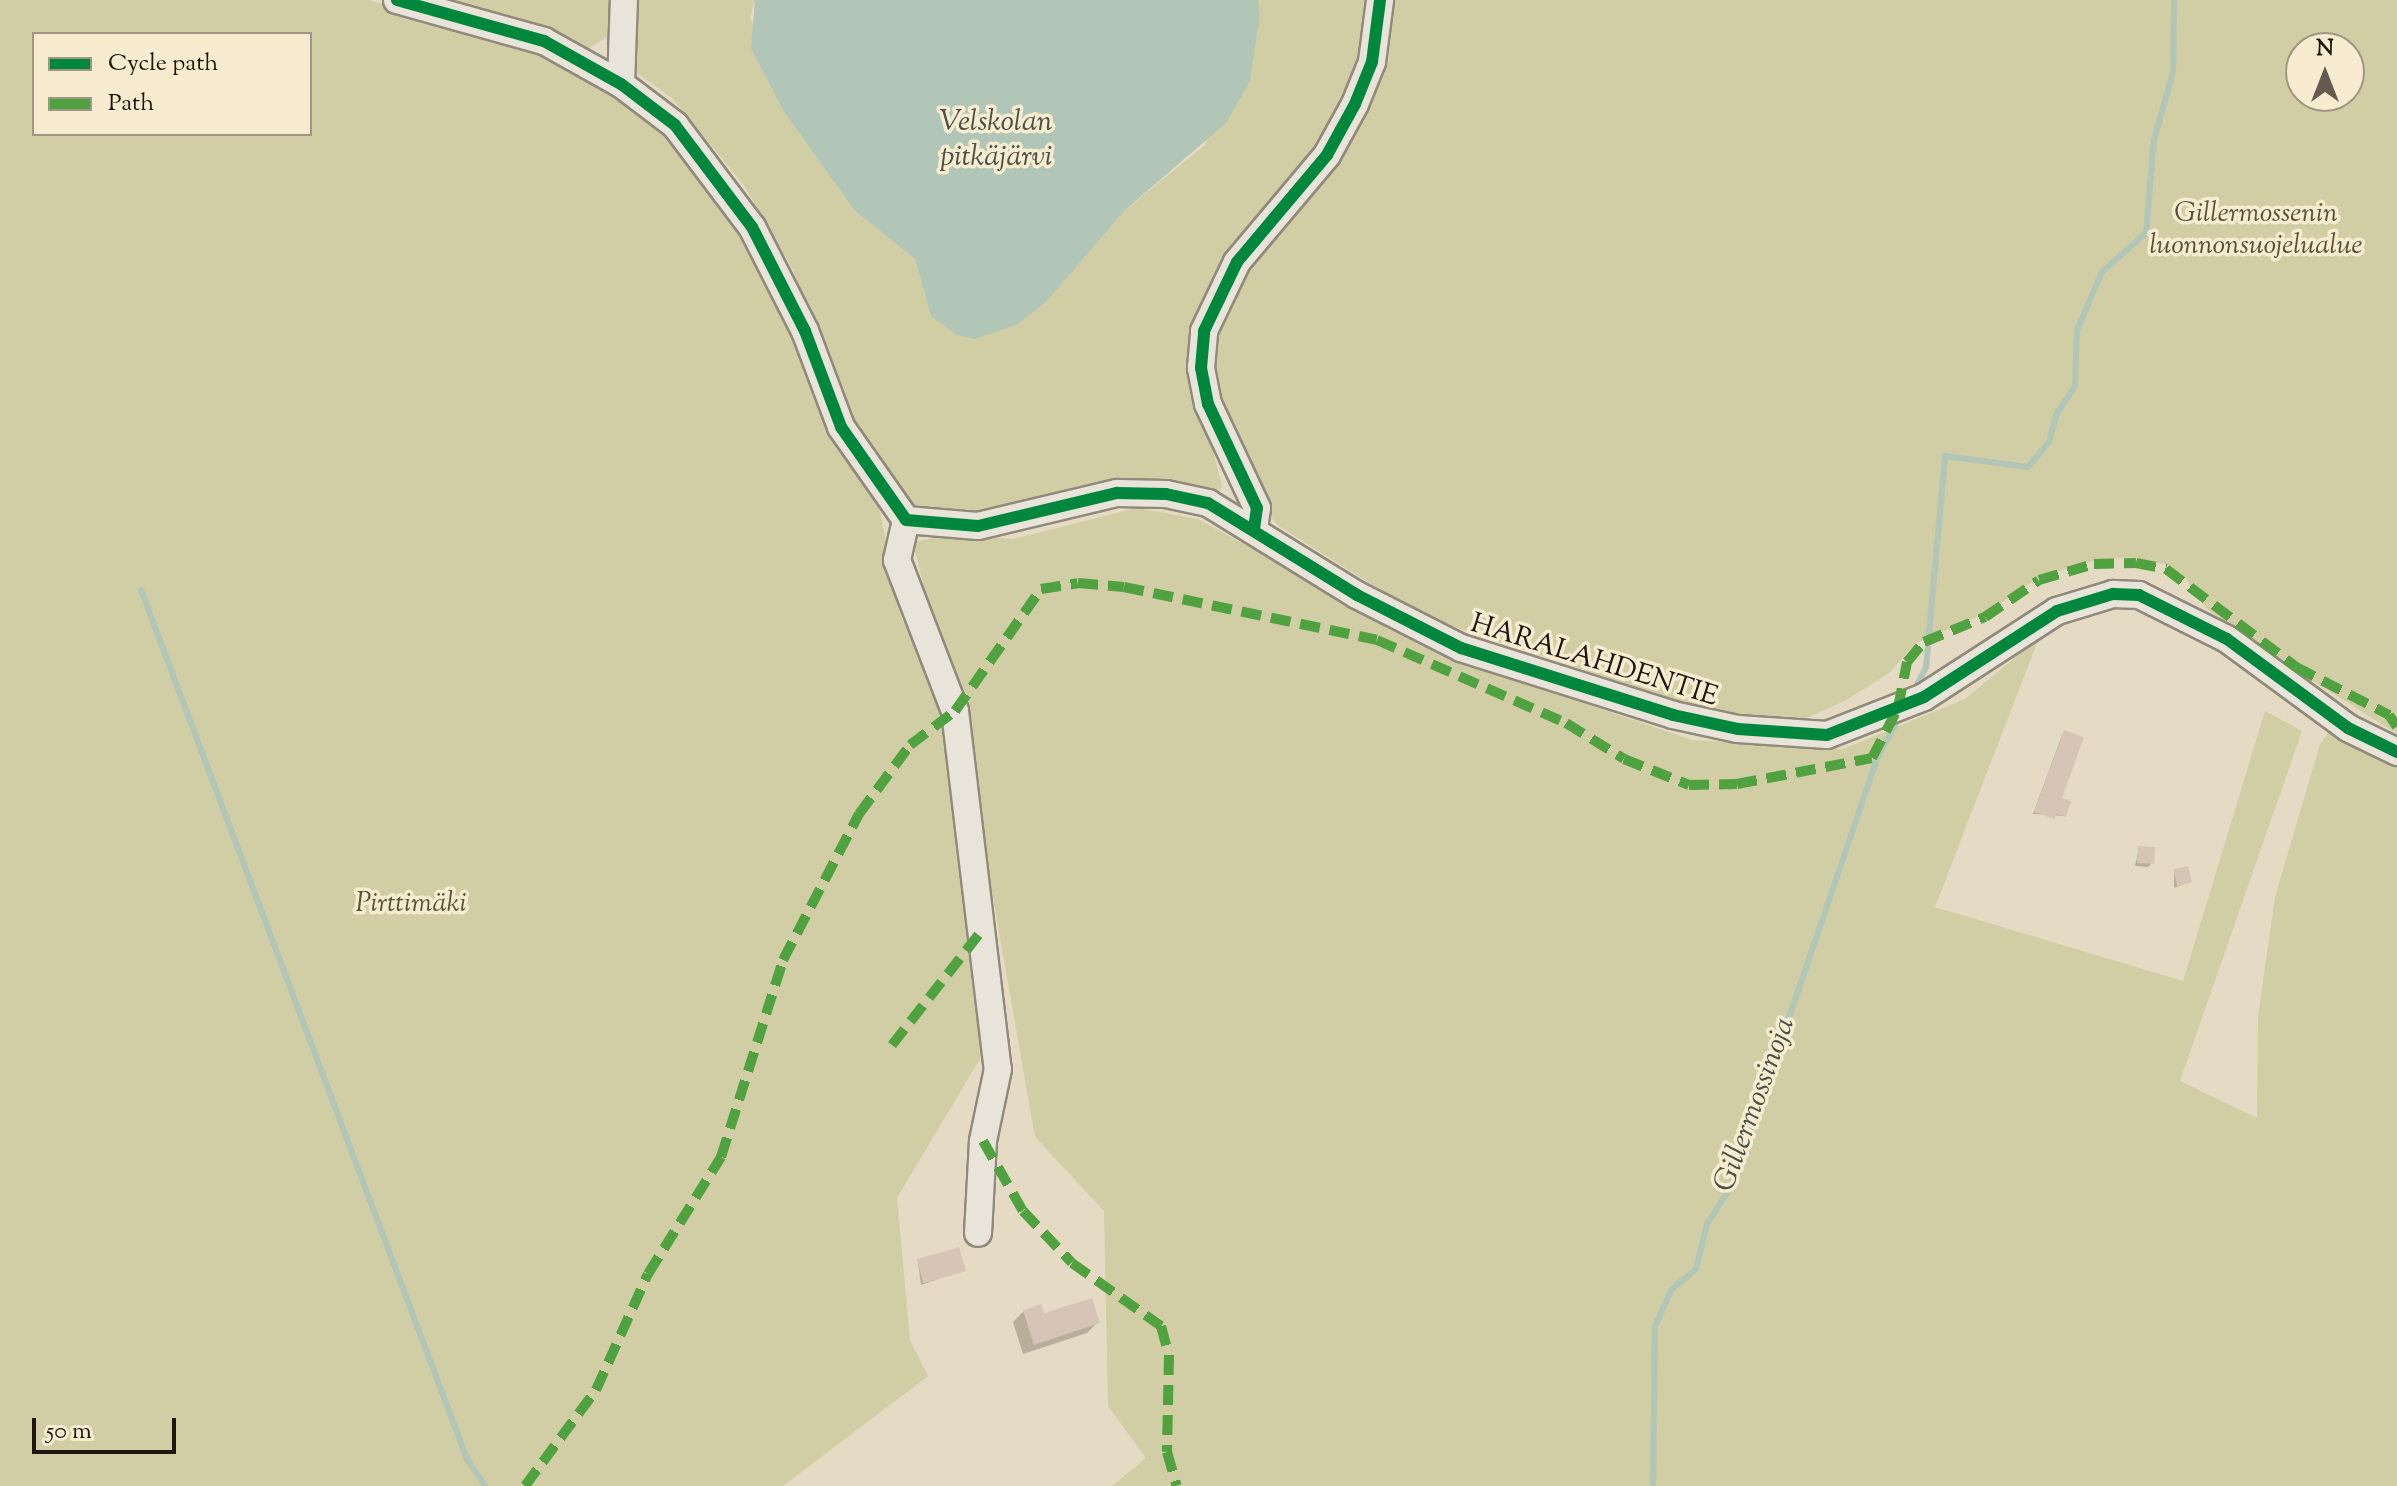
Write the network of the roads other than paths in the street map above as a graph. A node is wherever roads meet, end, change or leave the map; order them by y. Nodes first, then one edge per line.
1 (397, 0) edge
2 (624, 0) edge
3 (1380, 0) edge
4 (621, 84) junction
5 (906, 520) junction
6 (1254, 529) junction
7 (2397, 752) edge
8 (978, 1233) dead end

1 - 4 street
2 - 4 street
3 - 6 street
4 - 5 street
5 - 6 street, HARALAHDENTIE
5 - 8 street
6 - 7 street, HARALAHDENTIE

